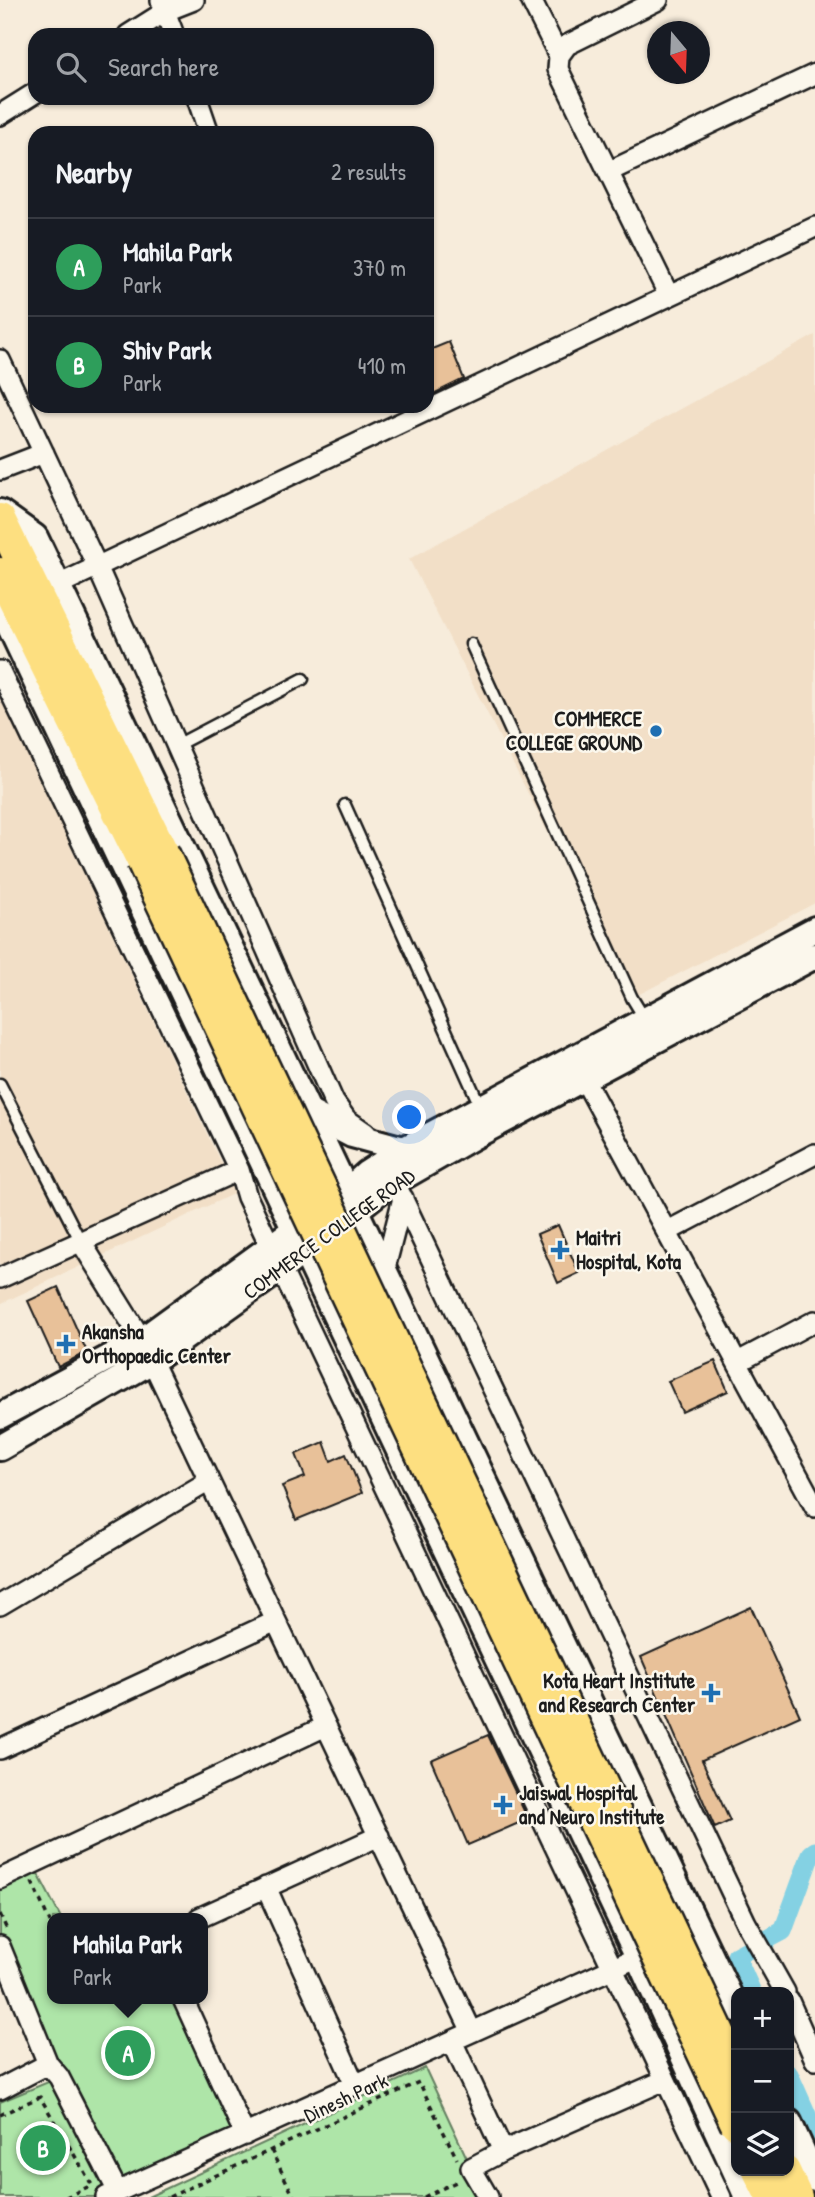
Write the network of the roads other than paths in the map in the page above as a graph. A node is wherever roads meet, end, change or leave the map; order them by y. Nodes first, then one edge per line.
1 (194, 0) edge
2 (531, 0) edge
3 (658, 0) edge
4 (163, 6) edge
5 (136, 28) edge
6 (171, 28) edge
7 (559, 56) junction
8 (815, 74) edge
9 (28, 97) edge
10 (199, 105) edge
11 (0, 115) edge
12 (207, 126) edge
13 (610, 171) junction
14 (815, 227) edge
15 (669, 296) junction
16 (0, 360) edge
17 (434, 407) edge
18 (421, 413) edge
19 (44, 453) junction
20 (0, 470) edge
21 (0, 512) edge
22 (0, 519) edge
23 (91, 569) junction
24 (0, 573) edge
25 (61, 583) junction
26 (0, 606) edge
27 (471, 644) dead end
28 (0, 671) edge
29 (303, 679) dead end
30 (177, 745) junction
31 (345, 805) dead end
32 (153, 857) junction
33 (815, 929) edge
34 (815, 956) edge
35 (646, 1021) junction
36 (579, 1069) junction
37 (0, 1084) edge
38 (481, 1108) junction
39 (308, 1112) junction
40 (815, 1154) edge
41 (388, 1162) junction
42 (239, 1170) junction
43 (350, 1201) junction
44 (295, 1227) junction
45 (668, 1231) junction
46 (81, 1242) junction
47 (271, 1244) junction
48 (305, 1250) junction
49 (282, 1268) junction
50 (384, 1272) junction
51 (0, 1278) edge
52 (333, 1310) junction
53 (815, 1321) edge
54 (308, 1324) junction
55 (147, 1351) junction
56 (738, 1362) junction
57 (0, 1416) edge
58 (0, 1448) edge
59 (209, 1481) junction
60 (815, 1507) edge
61 (0, 1605) edge
62 (276, 1621) junction
63 (326, 1726) junction
64 (0, 1749) edge
65 (379, 1836) junction
66 (0, 1879) edge
67 (266, 1887) junction
68 (208, 1914) edge
69 (6, 1943) edge
70 (638, 1957) junction
71 (612, 1969) junction
72 (781, 1984) edge
73 (731, 1999) edge
74 (185, 2004) edge
75 (794, 2012) edge
76 (472, 2032) junction
77 (453, 2041) junction
78 (731, 2058) edge
79 (815, 2060) edge
80 (48, 2064) junction
81 (665, 2080) junction
82 (355, 2085) junction
83 (0, 2089) edge
84 (731, 2113) edge
85 (794, 2134) edge
86 (244, 2135) junction
87 (503, 2151) junction
88 (760, 2176) edge
89 (787, 2176) edge
90 (815, 2179) edge
91 (111, 2195) edge
92 (488, 2197) edge
93 (721, 2197) edge
94 (747, 2197) edge
95 (771, 2197) edge
96 (797, 2197) edge

1 - 4 street
2 - 7 street
3 - 7 street
4 - 5 street
4 - 6 street
7 - 13 street
8 - 13 street
9 - 11 street
10 - 12 street
13 - 15 street
14 - 15 street
15 - 17 street
16 - 19 street
18 - 23 street
19 - 20 street
19 - 23 street
21 - 25 street
22 - 32 main road
23 - 25 street
23 - 30 street
24 - 32 main road
25 - 39 street
26 - 44 street
27 - 35 lane
28 - 42 street
29 - 30 lane
30 - 41 street
31 - 38 lane
32 - 78 main road, bridge
32 - 84 main road, bridge
33 - 35 street
34 - 36 street, COMMERCE COLLEGE ROAD
35 - 36 street
36 - 38 street
36 - 41 street, COMMERCE COLLEGE ROAD
36 - 45 street
37 - 46 lane
38 - 41 street
39 - 41 street
39 - 43 street
40 - 45 street
41 - 43 street
41 - 50 street
41 - 72 street
42 - 46 street
42 - 47 street
43 - 44 street
43 - 48 street, COMMERCE COLLEGE ROAD
43 - 50 street
44 - 47 street
44 - 48 street
45 - 56 street
46 - 51 street
46 - 55 street
47 - 49 street
47 - 55 street
48 - 49 street, COMMERCE COLLEGE ROAD
48 - 52 street
49 - 54 street
49 - 55 street, COMMERCE COLLEGE ROAD
50 - 73 street
52 - 54 street
52 - 70 street
53 - 56 street
54 - 71 street
55 - 57 street
55 - 58 street, COMMERCE COLLEGE ROAD
55 - 59 street
56 - 60 street
59 - 61 street
59 - 62 street
62 - 63 street
62 - 64 street
63 - 65 street
63 - 66 street
65 - 67 street
65 - 76 street
67 - 68 street
67 - 82 street
69 - 80 street
70 - 71 street
70 - 94 street
71 - 76 street
71 - 81 street
74 - 86 street
75 - 79 street
76 - 77 street
77 - 82 street
77 - 87 street
80 - 83 street
80 - 91 street
81 - 87 street
81 - 93 street
82 - 86 street
85 - 90 street
86 - 91 street
87 - 92 street
88 - 95 main road
89 - 96 main road

